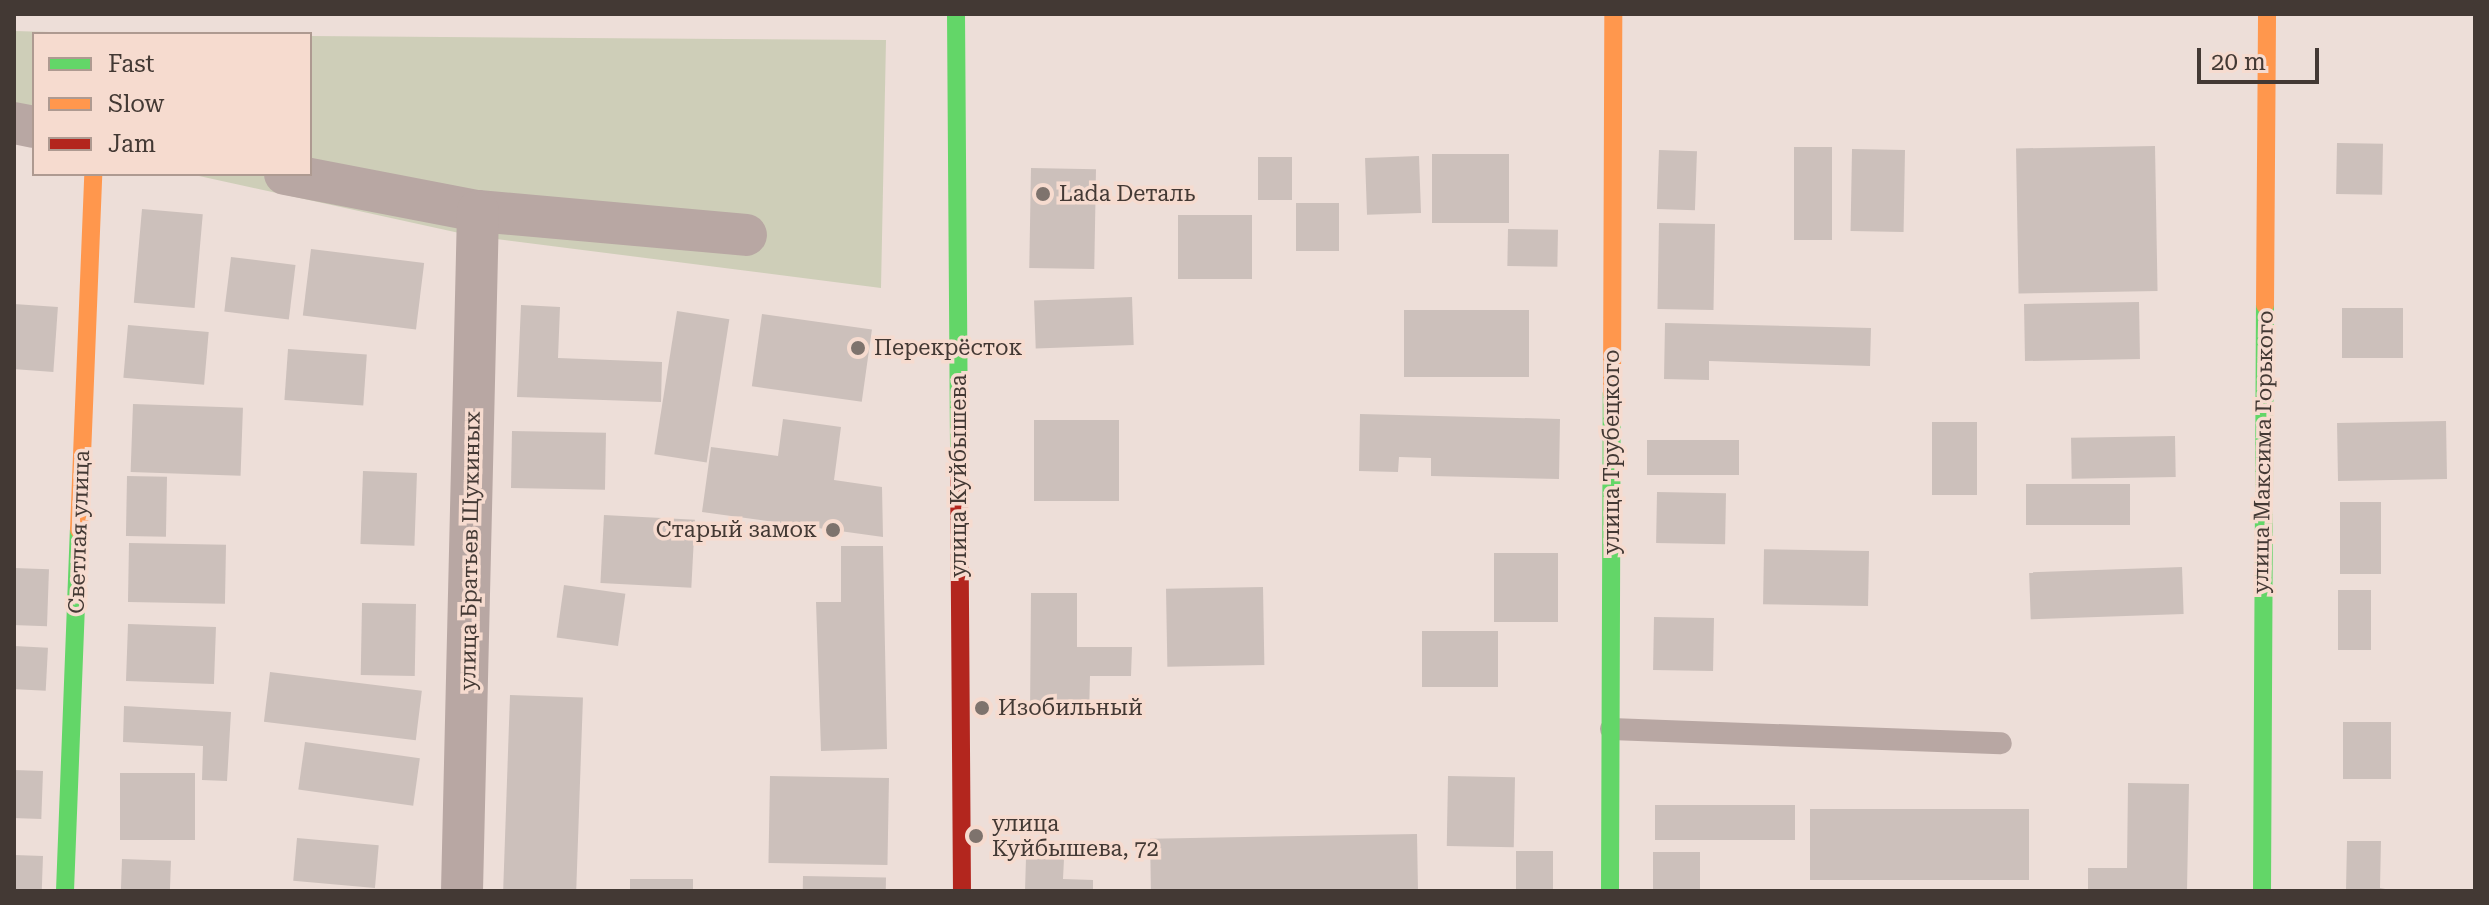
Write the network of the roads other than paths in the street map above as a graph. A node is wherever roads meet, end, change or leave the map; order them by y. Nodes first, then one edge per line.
1 (956, 14) edge
2 (1613, 14) edge
3 (2267, 14) edge
4 (93, 176) edge
5 (295, 176) edge
6 (478, 211) junction
7 (746, 235) dead end
8 (1611, 729) junction
9 (2001, 743) dead end
10 (65, 891) edge
11 (462, 891) edge
12 (962, 891) edge
13 (1610, 891) edge
14 (2262, 891) edge

1 - 12 street, улица Куйбышева
2 - 8 street, улица Трубецкого
3 - 14 street, улица Максима Горького
4 - 10 street, Светлая улица
5 - 6 street
6 - 7 street
6 - 11 street, улица Братьев Щукиных
8 - 9 lane
8 - 13 street, улица Трубецкого

